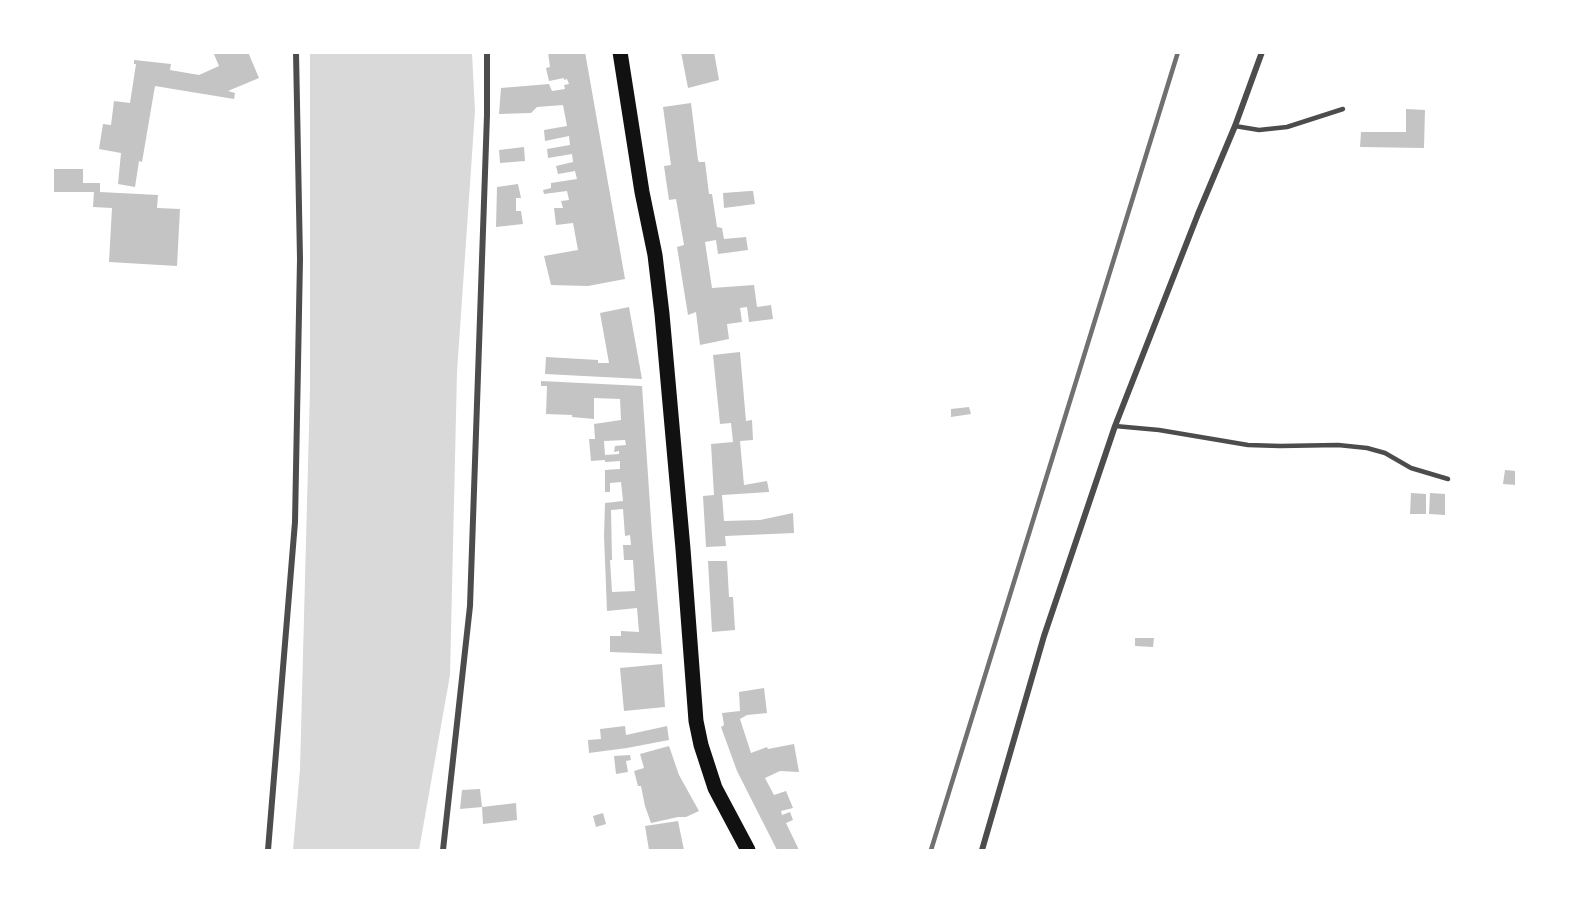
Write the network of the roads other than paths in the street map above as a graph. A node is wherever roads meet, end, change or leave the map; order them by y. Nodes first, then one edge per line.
1 (296, 52) edge
2 (487, 52) edge
3 (620, 52) edge
4 (1262, 52) edge
5 (1343, 109) dead end
6 (1235, 126) junction
7 (1115, 426) junction
8 (1448, 479) dead end
9 (268, 850) edge
10 (443, 850) edge
11 (748, 850) edge
12 (982, 850) edge

1 - 9 street
2 - 10 street
3 - 11 main road
4 - 6 street
5 - 6 lane
6 - 7 street
7 - 8 lane
7 - 12 street

